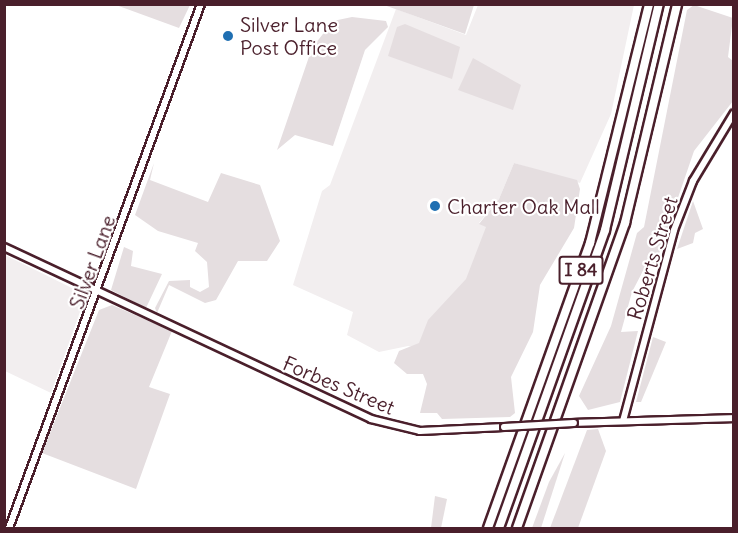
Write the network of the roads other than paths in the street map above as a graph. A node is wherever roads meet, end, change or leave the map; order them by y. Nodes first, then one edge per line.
1 (201, 4) edge
2 (649, 4) edge
3 (659, 4) edge
4 (665, 4) edge
5 (676, 4) edge
6 (734, 113) edge
7 (4, 247) edge
8 (99, 293) junction
9 (734, 418) edge
10 (622, 421) junction
11 (9, 528) edge
12 (488, 528) edge
13 (499, 528) edge
14 (504, 528) edge
15 (517, 528) edge

1 - 8 main road, Silver Lane
2 - 12 highway, I 84
3 - 13 highway
4 - 14 highway
5 - 15 highway, I 84
6 - 10 main road, Roberts Street
7 - 8 main road, Forbes Street
8 - 10 main road, Forbes Street, bridge
8 - 11 main road, Silver Lane
9 - 10 main road, Forbes Street

